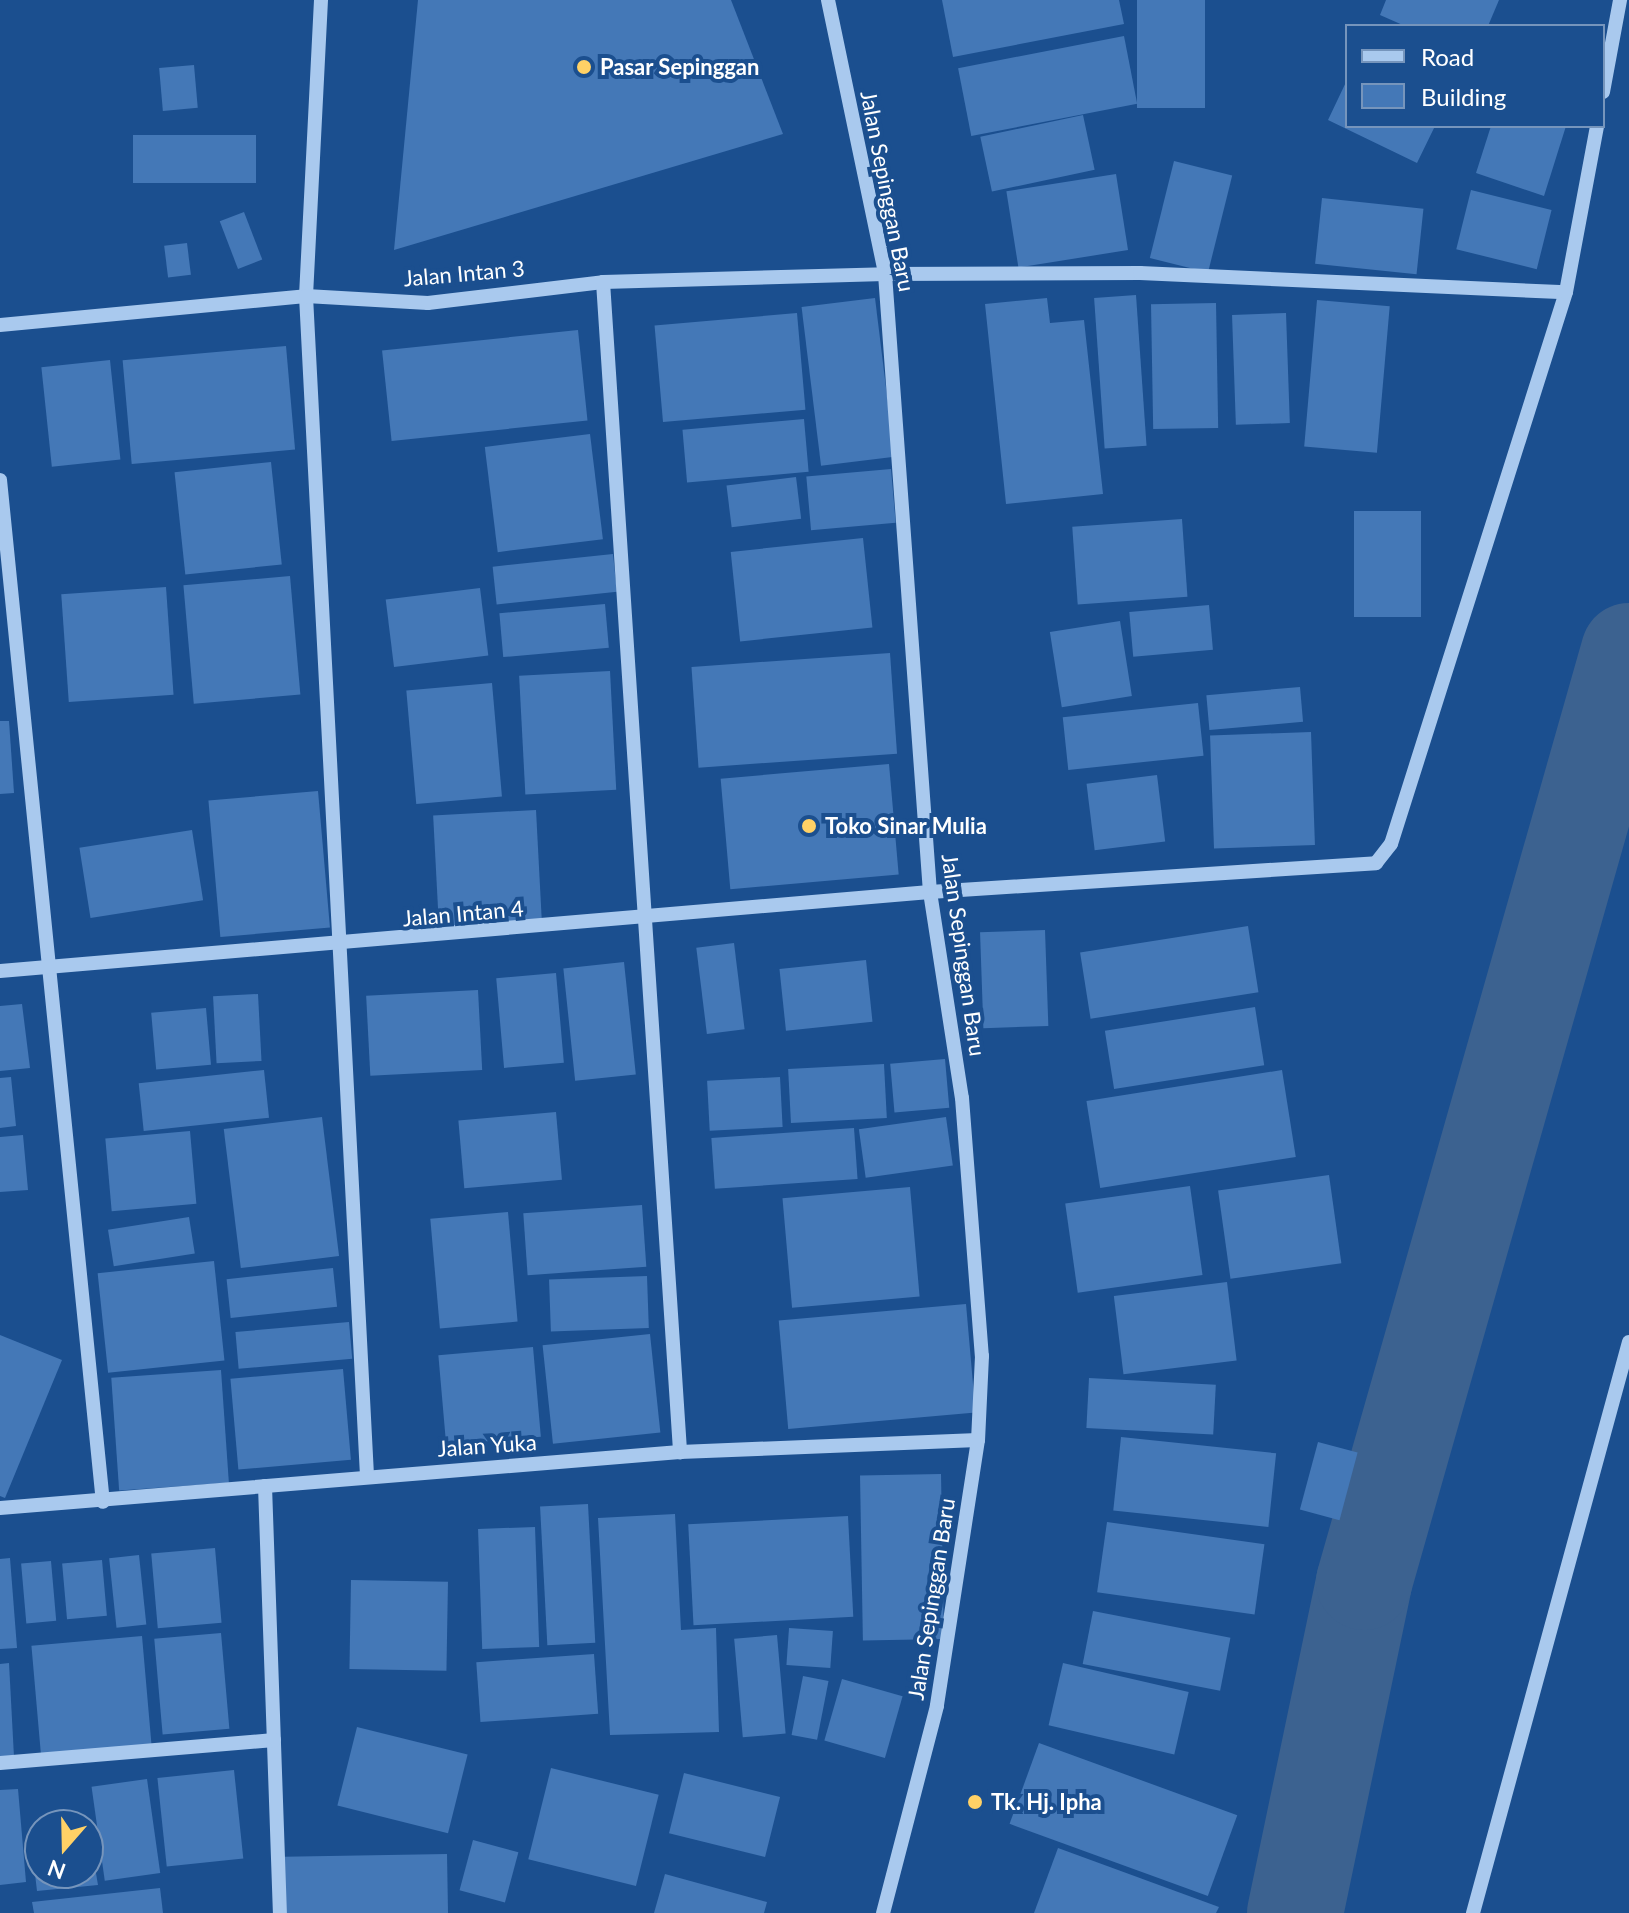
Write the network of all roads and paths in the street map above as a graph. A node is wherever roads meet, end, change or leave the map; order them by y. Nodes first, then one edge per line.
1 (321, 0) edge
2 (828, 0) edge
3 (1620, 0) edge
4 (1605, 81) edge
5 (1597, 128) edge
6 (885, 274) junction
7 (603, 282) junction
8 (1566, 292) junction
9 (306, 296) junction
10 (0, 325) edge
11 (0, 480) edge
12 (930, 892) junction
13 (648, 917) junction
14 (339, 947) junction
15 (46, 965) junction
16 (0, 971) edge
17 (1629, 1342) edge
18 (978, 1440) junction
19 (680, 1452) junction
20 (367, 1476) junction
21 (265, 1486) junction
22 (103, 1502) junction
23 (0, 1508) edge
24 (274, 1740) junction
25 (0, 1763) edge
26 (280, 1913) edge
27 (883, 1913) edge
28 (1473, 1913) edge

1 - 9 street
2 - 6 street, Jalan Sepinggan Baru
3 - 4 street
5 - 8 street
6 - 7 street, Jalan Intan 3
6 - 8 street, Jalan Intan 3
6 - 12 street, Jalan Sepinggan Baru
7 - 9 street, Jalan Intan 3
7 - 13 street
8 - 12 street, Jalan Intan 4
9 - 10 street, Jalan Intan 3
9 - 14 street
11 - 15 street
12 - 13 street, Jalan Intan 4
12 - 18 street, Jalan Sepinggan Baru
13 - 14 street, Jalan Intan 4
13 - 19 street
14 - 15 street, Jalan Intan 4
14 - 20 street
15 - 16 street, Jalan Intan 4
15 - 22 street
17 - 28 street
18 - 19 street, Jalan Yuka
18 - 27 street, Jalan Sepinggan Baru
19 - 20 street, Jalan Yuka
20 - 21 street, Jalan Yuka
21 - 22 street, Jalan Yuka
21 - 24 street
22 - 23 street, Jalan Yuka
24 - 25 street
24 - 26 street

